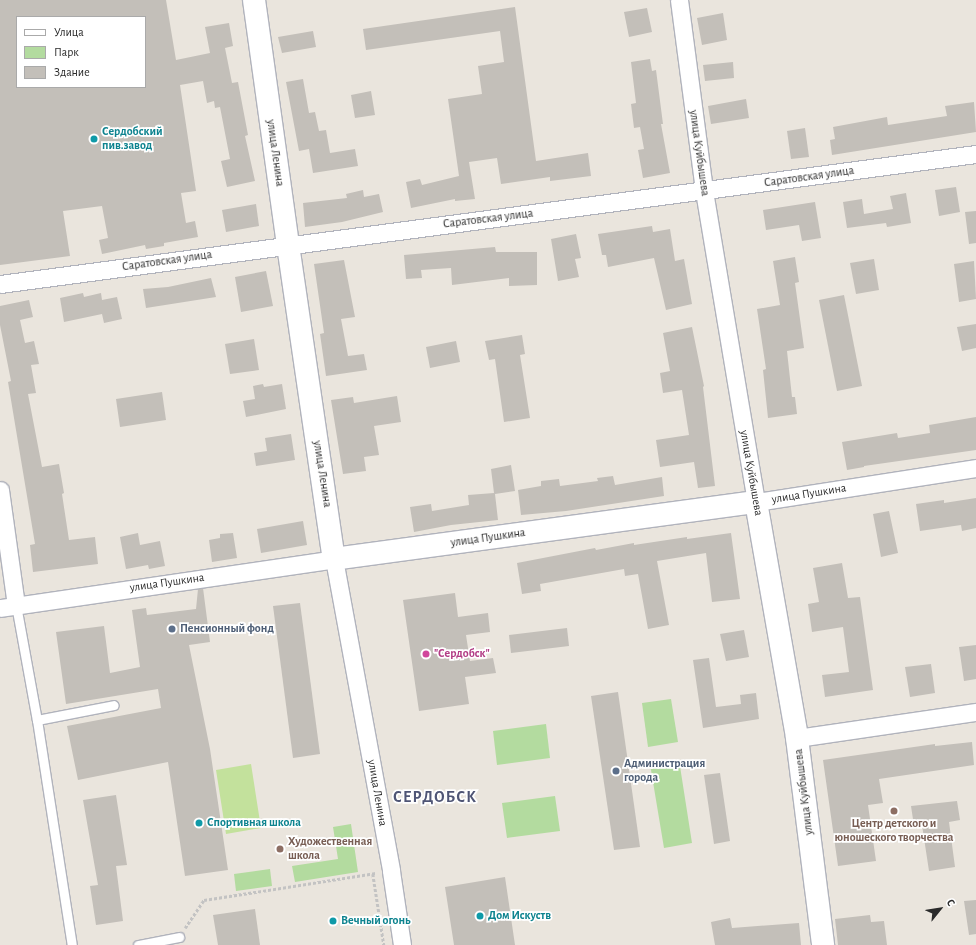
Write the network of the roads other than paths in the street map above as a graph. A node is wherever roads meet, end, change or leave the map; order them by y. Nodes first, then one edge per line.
1 (254, 0) edge
2 (679, 0) edge
3 (976, 154) edge
4 (704, 191) junction
5 (288, 245) junction
6 (0, 284) edge
7 (976, 468) edge
8 (0, 490) edge
9 (756, 502) junction
10 (334, 559) junction
11 (8, 607) edge
12 (114, 705) dead end
13 (976, 712) edge
14 (37, 720) junction
15 (797, 738) junction
16 (179, 937) road end
17 (72, 945) edge
18 (138, 945) edge
19 (402, 945) edge
20 (823, 945) edge

1 - 5 street, улица Ленина
2 - 4 street, улица Куйбышева
3 - 4 street, Саратовская улица
4 - 5 street, Саратовская улица
4 - 9 street, улица Куйбышева
5 - 6 street, Саратовская улица
5 - 10 street, улица Ленина
7 - 9 street, улица Пушкина
8 - 11 street
9 - 10 street, улица Пушкина
9 - 15 street, улица Куйбышева
10 - 11 street, улица Пушкина
10 - 19 street, улица Ленина
11 - 14 lane
12 - 14 lane
13 - 15 street
14 - 17 lane
15 - 20 street, улица Куйбышева
16 - 18 lane

